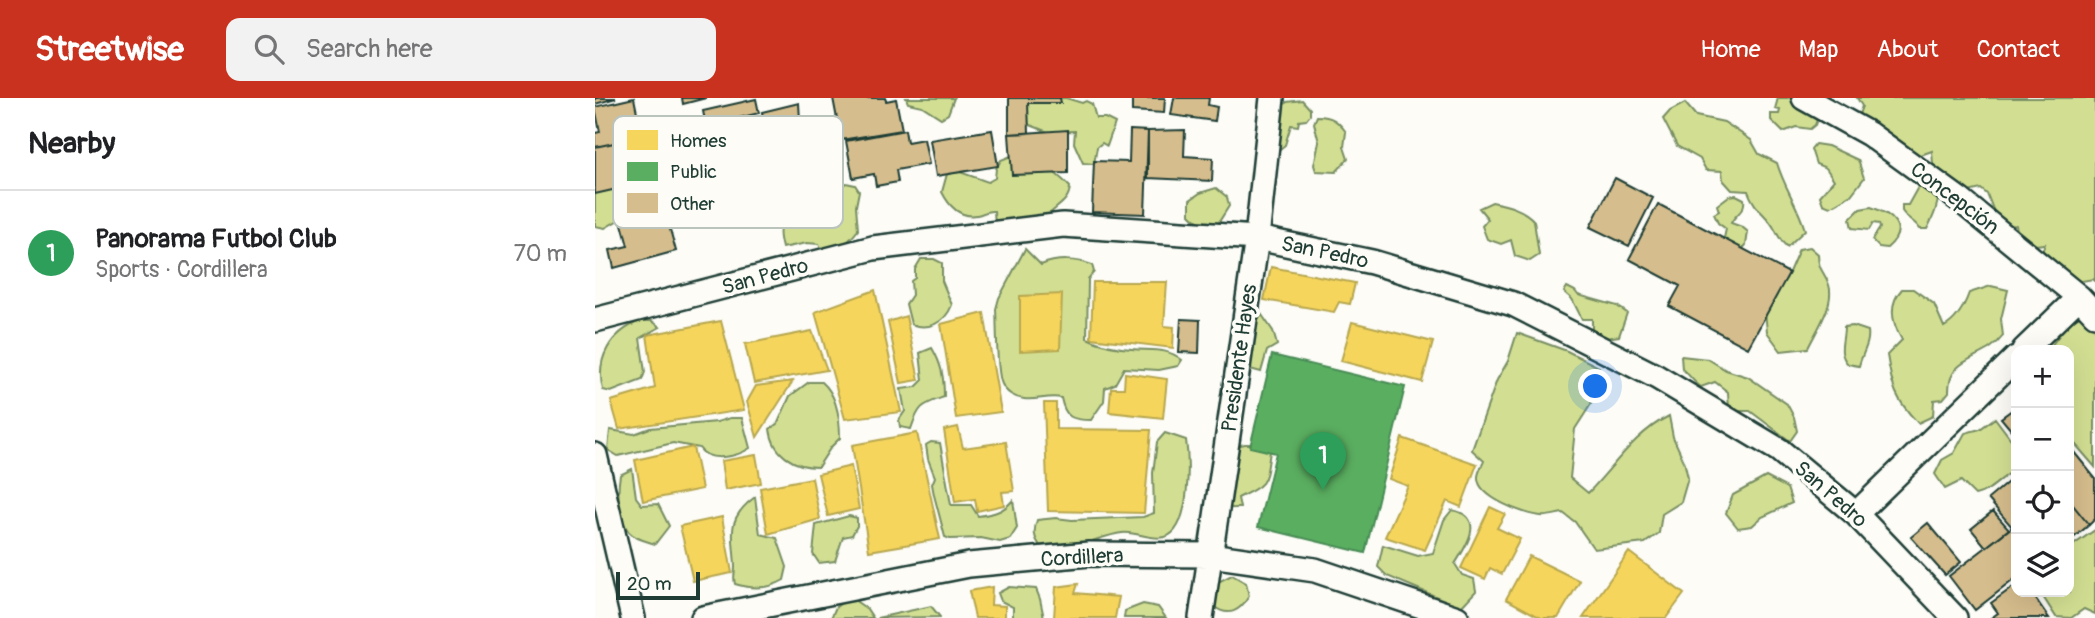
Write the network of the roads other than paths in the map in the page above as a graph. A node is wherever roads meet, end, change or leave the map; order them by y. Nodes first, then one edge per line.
1 (1272, 98) edge
2 (1804, 98) edge
3 (1257, 238) junction
4 (2078, 297) junction
5 (2095, 314) edge
6 (595, 320) edge
7 (2029, 345) edge
8 (2011, 363) edge
9 (595, 455) edge
10 (1856, 514) junction
11 (1210, 555) junction
12 (633, 618) edge
13 (703, 618) edge
14 (1201, 618) edge
15 (1457, 618) edge
16 (1955, 618) edge

1 - 3 street, Presidente Hayes
2 - 4 street, Concepción
3 - 6 street, San Pedro
3 - 10 street, San Pedro
3 - 11 street, Presidente Hayes
4 - 5 street, Concepción
4 - 7 street
8 - 10 street
9 - 12 street
10 - 16 street, San Pedro
11 - 13 street, Cordillera
11 - 14 street, Presidente Hayes
11 - 15 street, Cordillera

